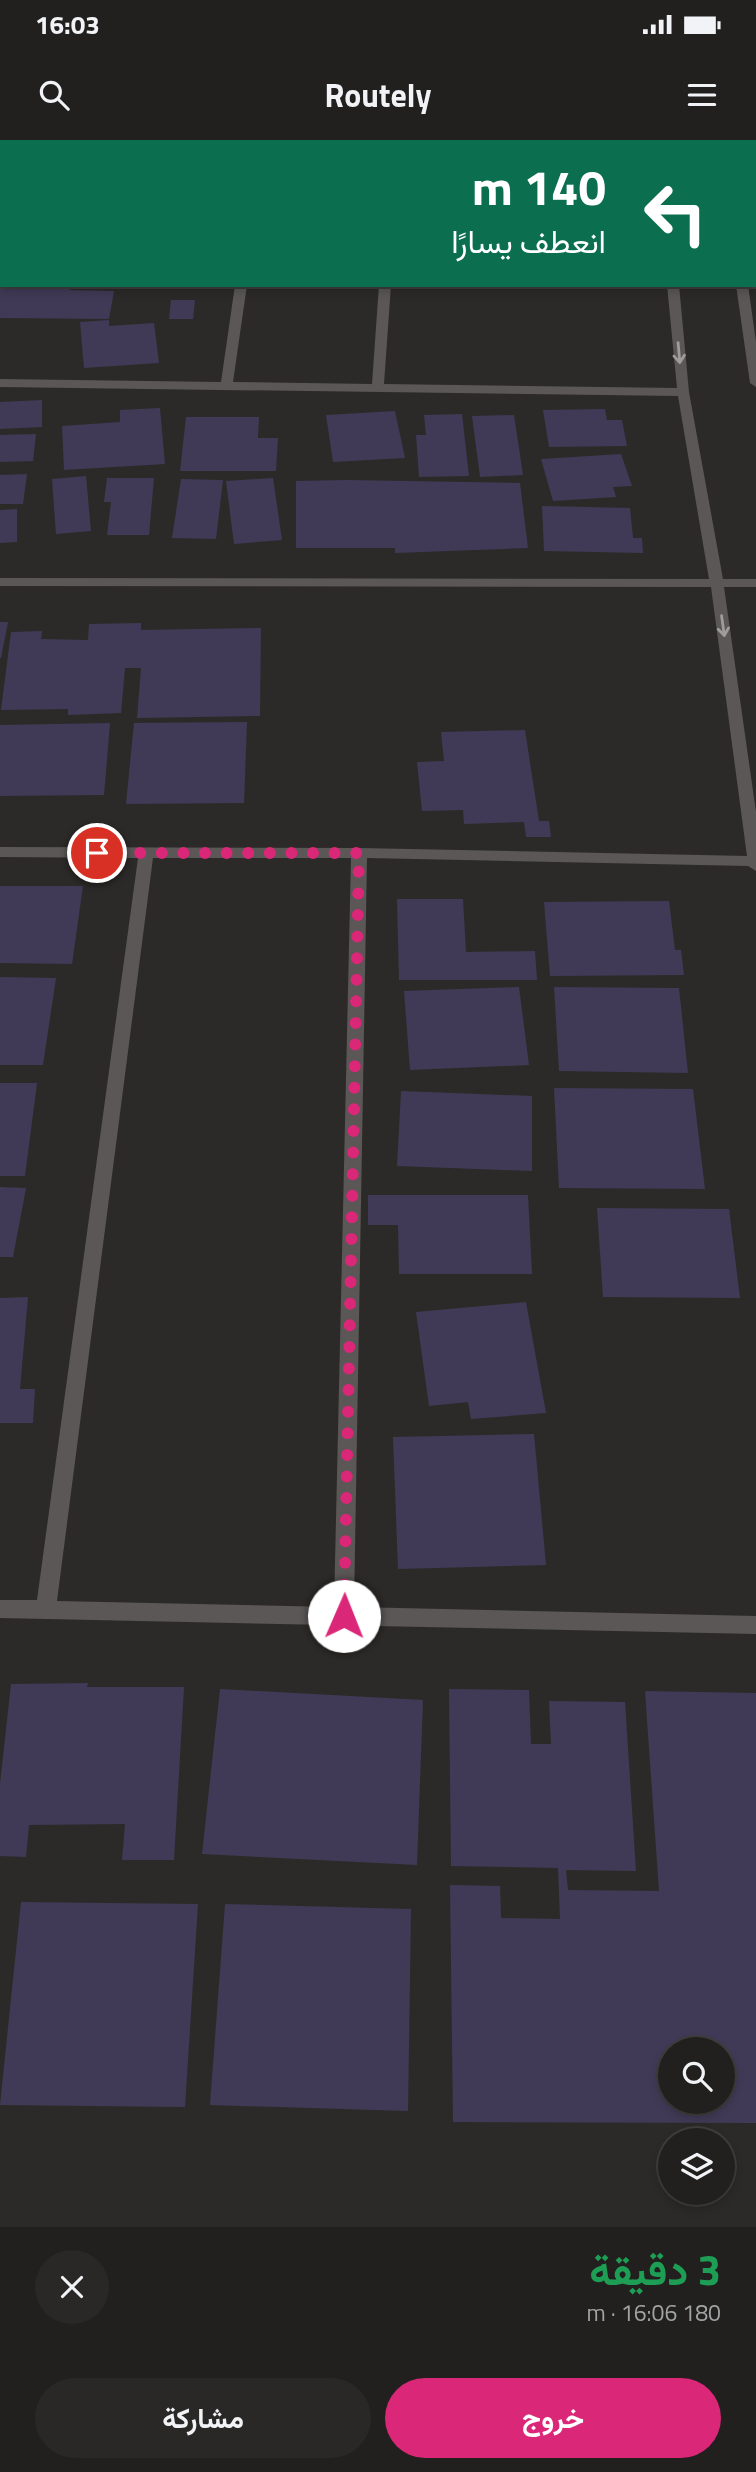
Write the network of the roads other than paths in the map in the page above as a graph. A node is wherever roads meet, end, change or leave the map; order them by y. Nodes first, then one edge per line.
1 (241, 287) edge
2 (384, 287) edge
3 (673, 287) edge
4 (742, 287) edge
5 (0, 383) edge
6 (756, 383) edge
7 (227, 384) junction
8 (378, 386) junction
9 (683, 392) junction
10 (0, 582) edge
11 (756, 583) edge
12 (717, 585) junction
13 (0, 852) edge
14 (146, 853) junction
15 (359, 853) junction
16 (756, 864) edge
17 (0, 1609) edge
18 (46, 1610) junction
19 (344, 1616) junction
20 (756, 1625) edge

1 - 7 street
2 - 8 street
3 -> 9 street
4 - 6 street
5 - 7 street
7 - 8 street
8 - 9 street
9 - 12 street
10 - 12 street
11 - 12 street
12 -> 16 street
13 - 14 street
14 - 15 street
14 - 18 street
15 - 16 street
15 - 19 street
17 - 18 street
18 - 19 street
19 - 20 street

